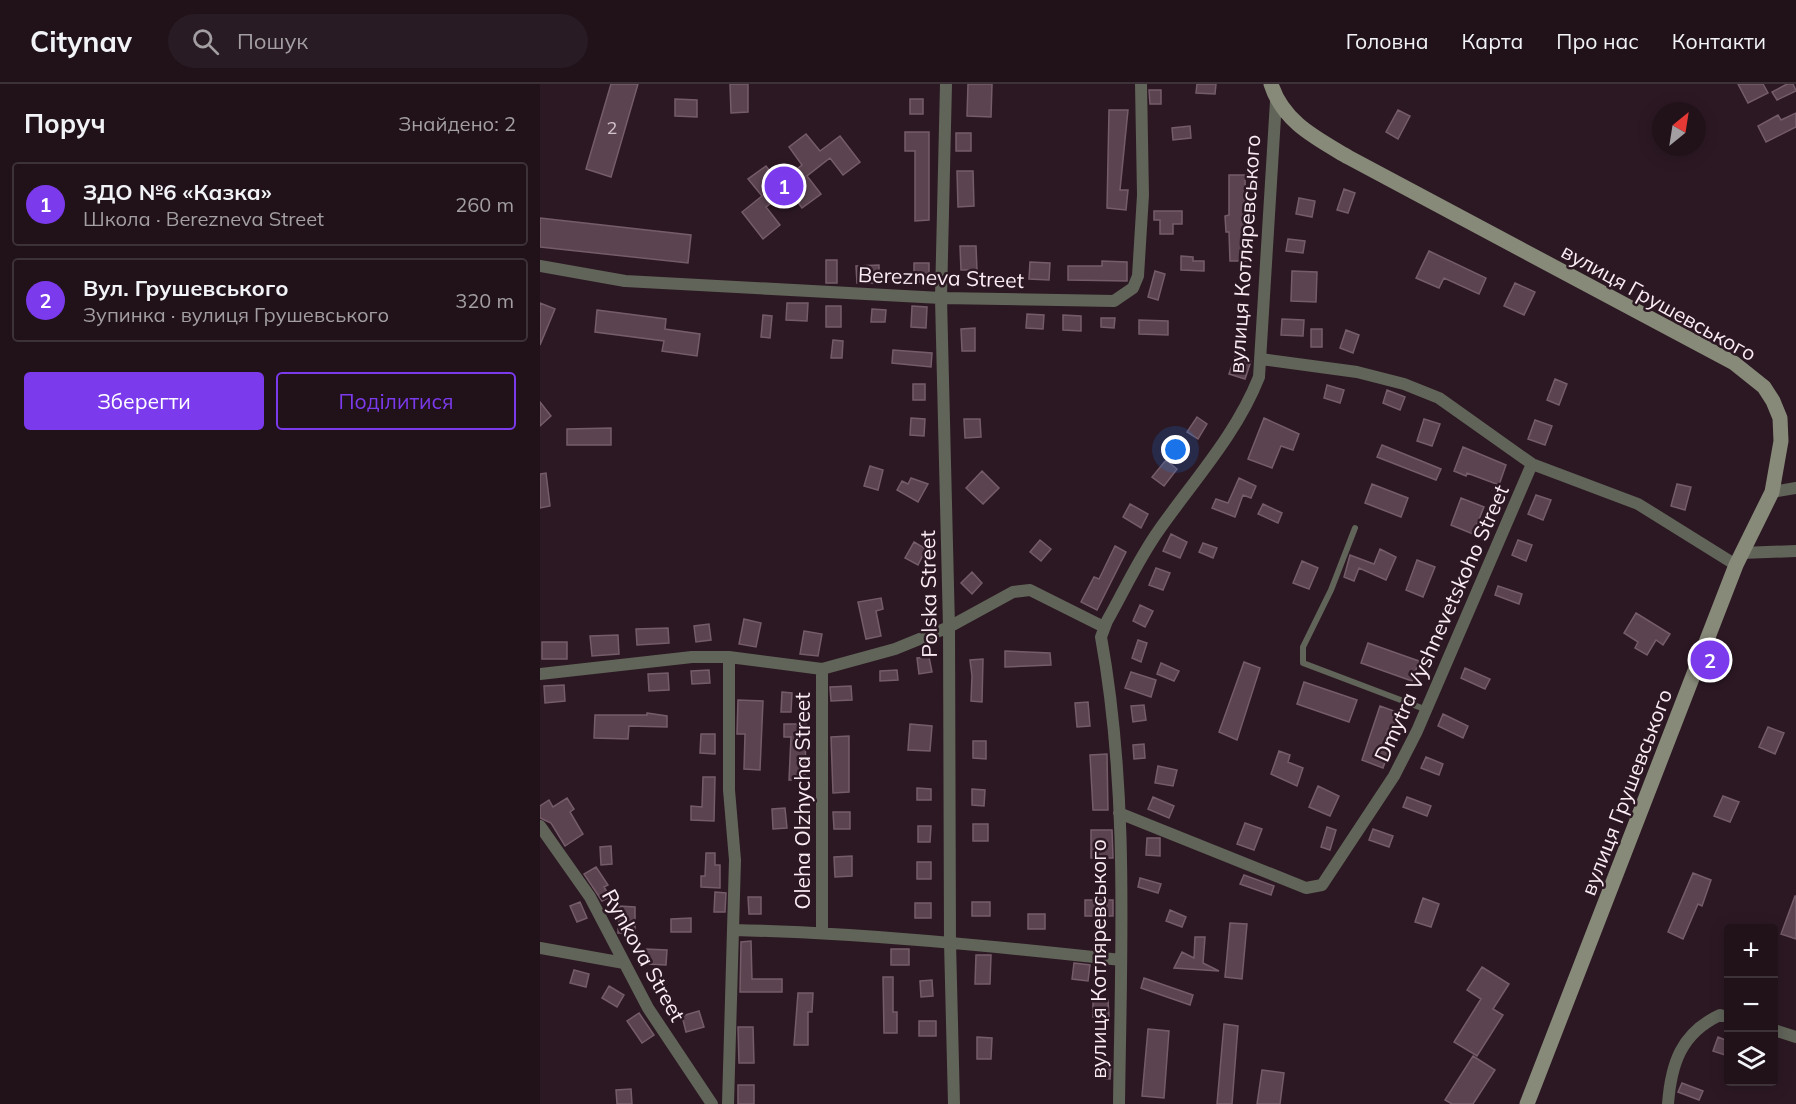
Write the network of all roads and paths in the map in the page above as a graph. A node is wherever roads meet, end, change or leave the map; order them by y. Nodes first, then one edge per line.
1 (946, 84) edge
2 (1141, 84) edge
3 (1271, 84) edge
4 (1276, 101) junction
5 (540, 267) edge
6 (941, 298) junction
7 (1261, 359) junction
8 (1532, 464) junction
9 (1796, 488) edge
10 (1772, 492) junction
11 (1355, 528) dead end
12 (1796, 551) edge
13 (1739, 559) junction
14 (949, 627) junction
15 (1104, 627) junction
16 (729, 657) junction
17 (822, 669) junction
18 (540, 674) edge
19 (1427, 710) junction
20 (1119, 813) junction
21 (540, 826) edge
22 (1322, 885) joint
23 (734, 930) junction
24 (822, 932) junction
25 (950, 942) junction
26 (540, 948) edge
27 (1121, 960) junction
28 (624, 963) junction
29 (1724, 1016) edge
30 (1778, 1031) edge
31 (1796, 1036) edge
32 (712, 1104) edge
33 (728, 1104) edge
34 (954, 1104) edge
35 (1119, 1104) edge
36 (1527, 1104) edge
37 (1668, 1104) edge

1 - 6 street, Polska Street
2 - 6 street, Berezneva Street
3 - 4 main road, вулиця Котляревського
4 - 7 street, вулиця Котляревського
4 - 10 main road, вулиця Грушевського
5 - 6 street, Berezneva Street
6 - 14 street, Polska Street
7 - 8 street
7 - 15 street, вулиця Котляревського
8 - 13 street
8 - 19 street, Dmytra Vyshnevetskoho Street
9 - 10 street
10 - 13 main road, вулиця Грушевського
11 - 19 lane
12 - 13 street
13 - 36 main road, вулиця Грушевського
14 - 15 street
14 - 17 street
14 - 25 street, Polska Street
15 - 20 street, вулиця Котляревського
16 - 17 street
16 - 18 street
16 - 23 street
17 - 24 street, Oleha Olzhycha Street
19 - 22 street, Dmytra Vyshnevetskoho Street
20 - 22 street, вулиця Котляревського
20 - 27 street, вулиця Котляревського
21 - 28 street, Rynkova Street
23 - 24 street
23 - 33 street
24 - 25 street
25 - 27 street
25 - 34 street, Polska Street
26 - 28 street
27 - 35 street, вулиця Котляревського
28 - 32 street, Rynkova Street
29 - 37 street
30 - 31 street

